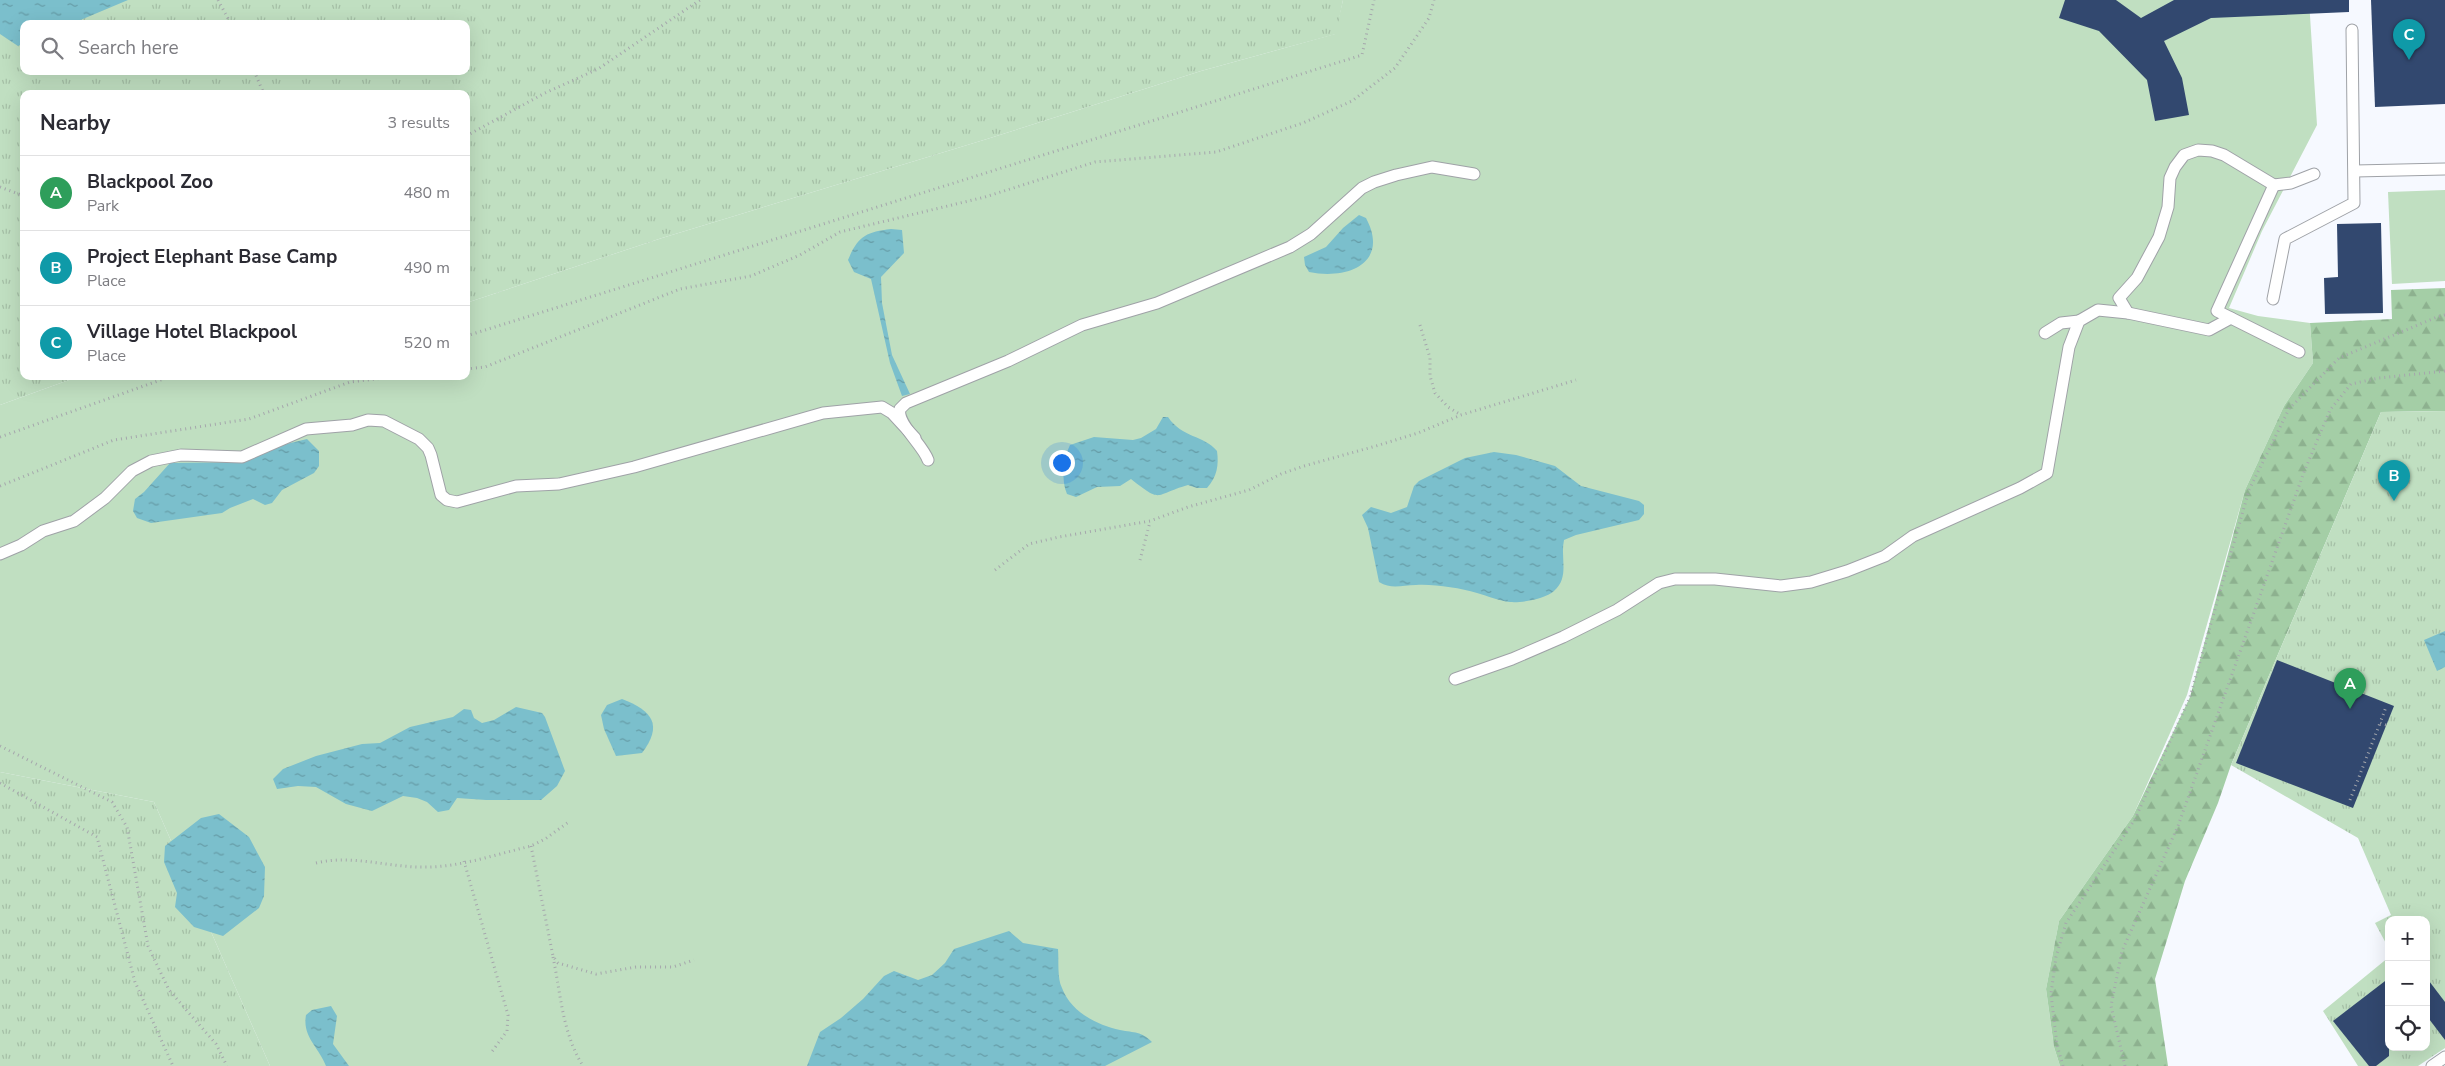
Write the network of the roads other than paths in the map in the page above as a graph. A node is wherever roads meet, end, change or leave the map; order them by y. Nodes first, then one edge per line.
1 (2352, 30) dead end
2 (2445, 169) edge
3 (2355, 170) junction
4 (1474, 174) dead end
5 (2314, 174) dead end
6 (2274, 185) junction
7 (2273, 299) dead end
8 (2128, 313) junction
9 (2231, 318) junction
10 (2079, 321) junction
11 (2044, 333) dead end
12 (2299, 352) dead end
13 (915, 438) junction
14 (928, 460) dead end
15 (0, 554) edge
16 (1455, 679) dead end
17 (2445, 1057) edge
18 (2432, 1066) edge

1 - 3 lane
2 - 3 lane
3 - 7 lane
4 - 13 lane
5 - 6 lane
6 - 8 lane
6 - 9 lane
8 - 9 lane
8 - 10 lane
9 - 12 lane
10 - 11 lane
10 - 16 lane
13 - 14 lane
13 - 15 lane
17 - 18 lane

